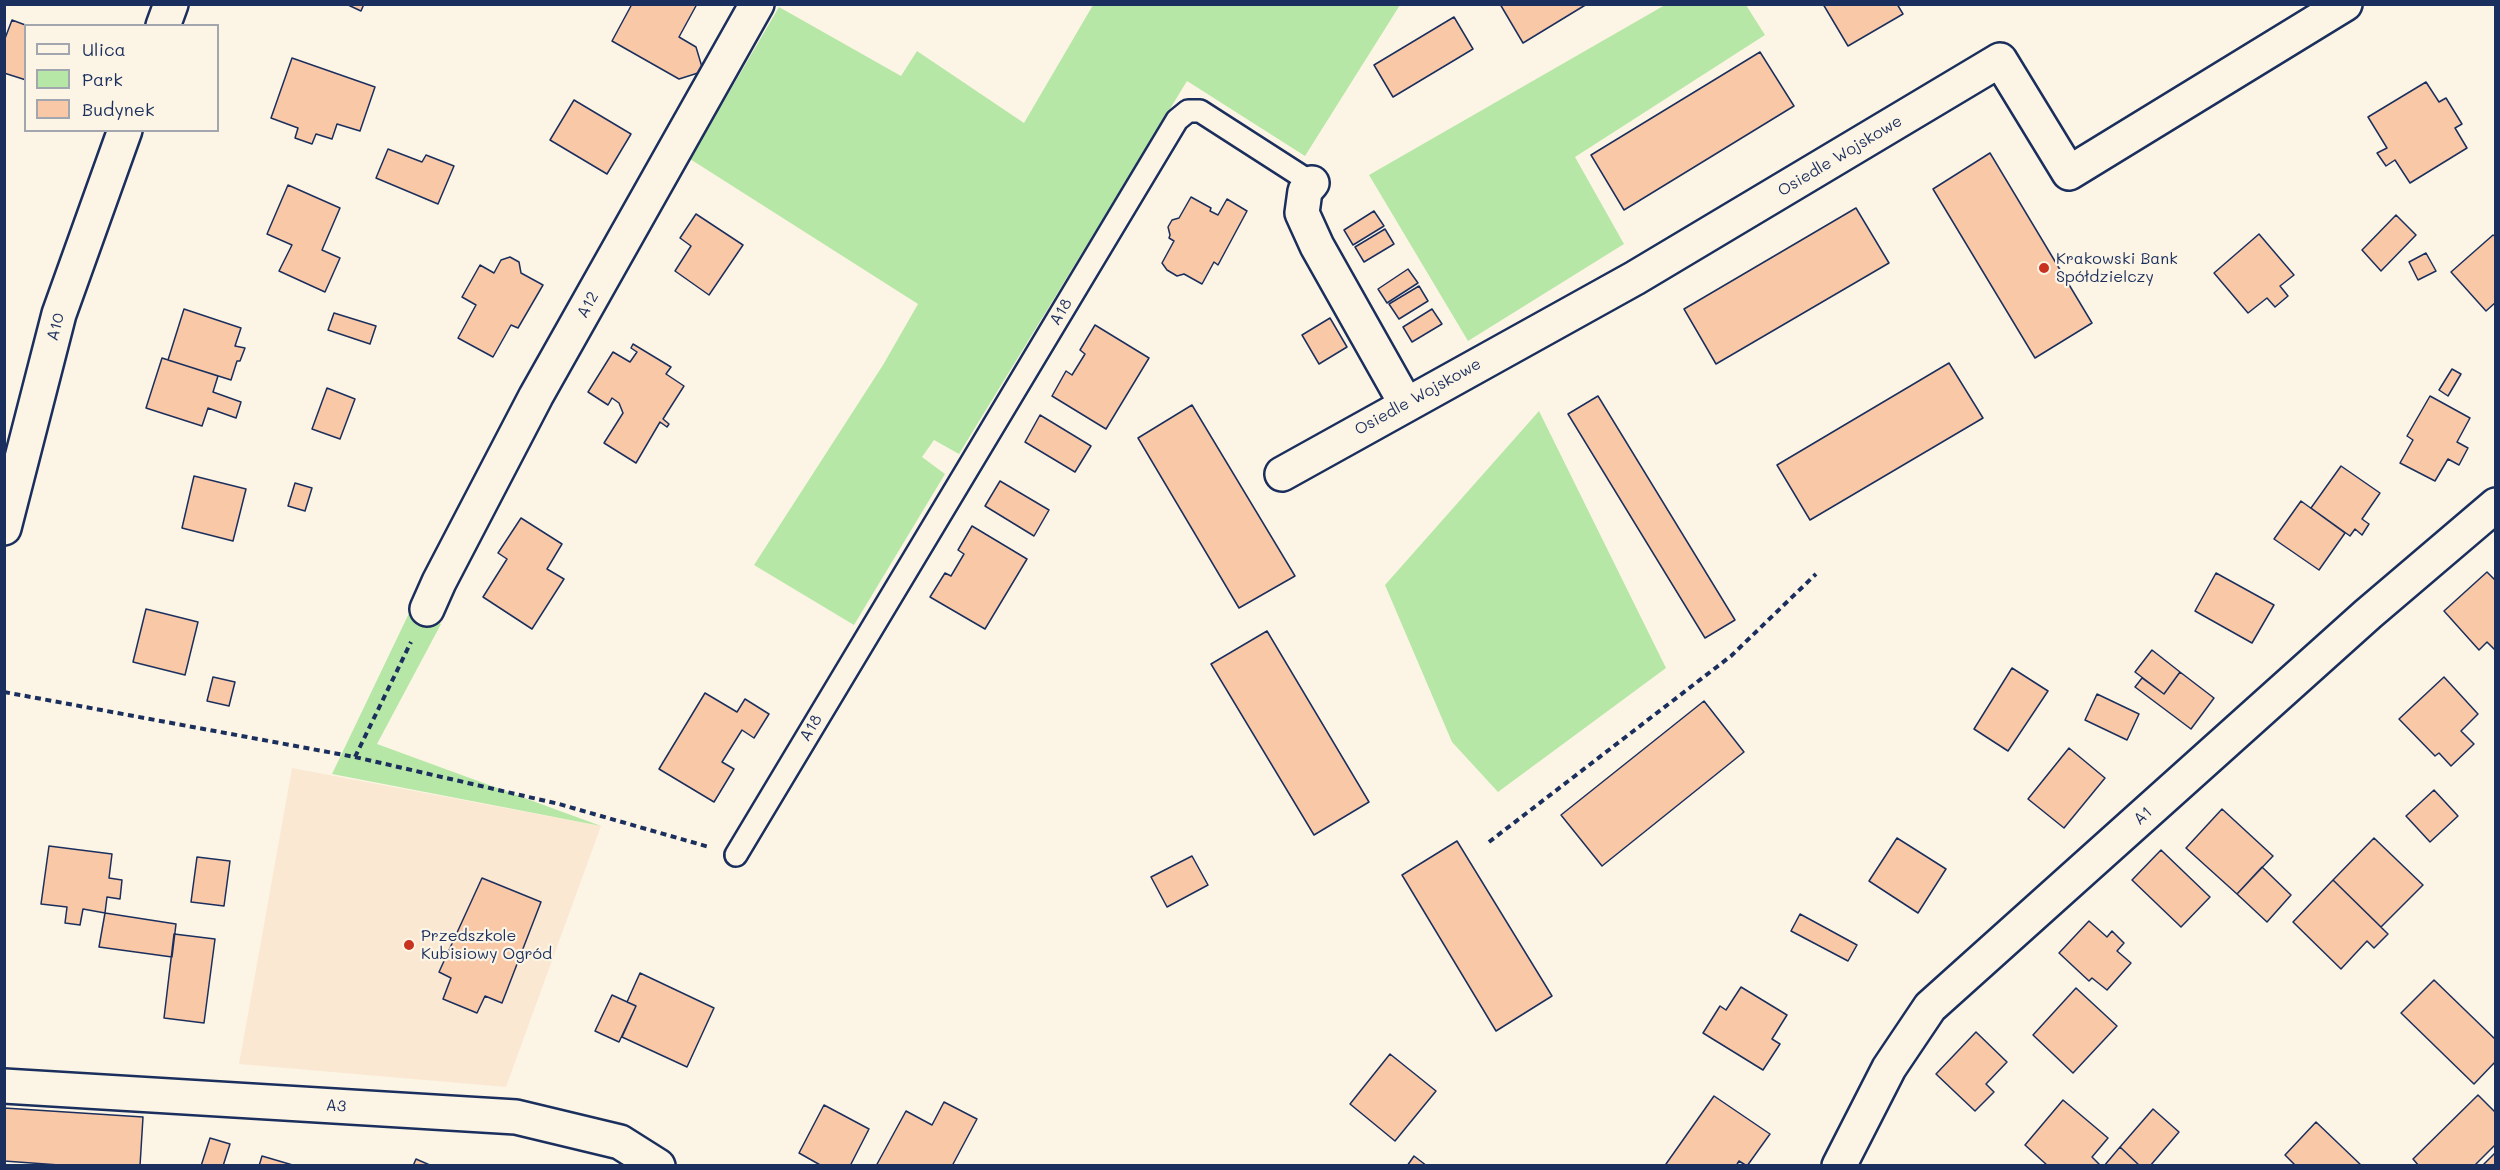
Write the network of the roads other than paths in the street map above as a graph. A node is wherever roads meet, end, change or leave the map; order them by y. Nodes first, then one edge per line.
1 (171, 4) edge
2 (757, 4) edge
3 (2345, 4) edge
4 (164, 24) edge
5 (124, 132) edge
6 (1312, 183) joint
7 (1406, 404) junction
8 (1282, 474) dead end
9 (2496, 505) edge
10 (4, 528) edge
11 (427, 609) road end
12 (736, 855) road end
13 (4, 1086) edge
14 (658, 1166) edge
15 (1839, 1166) edge

1 - 4 street
2 - 11 street, A12
3 - 7 street, Osiedle Wojskowe
5 - 10 street, A10
6 - 7 street, A18
6 - 12 lane, A18
7 - 8 street, Osiedle Wojskowe
9 - 15 street, A1
13 - 14 street, A3

